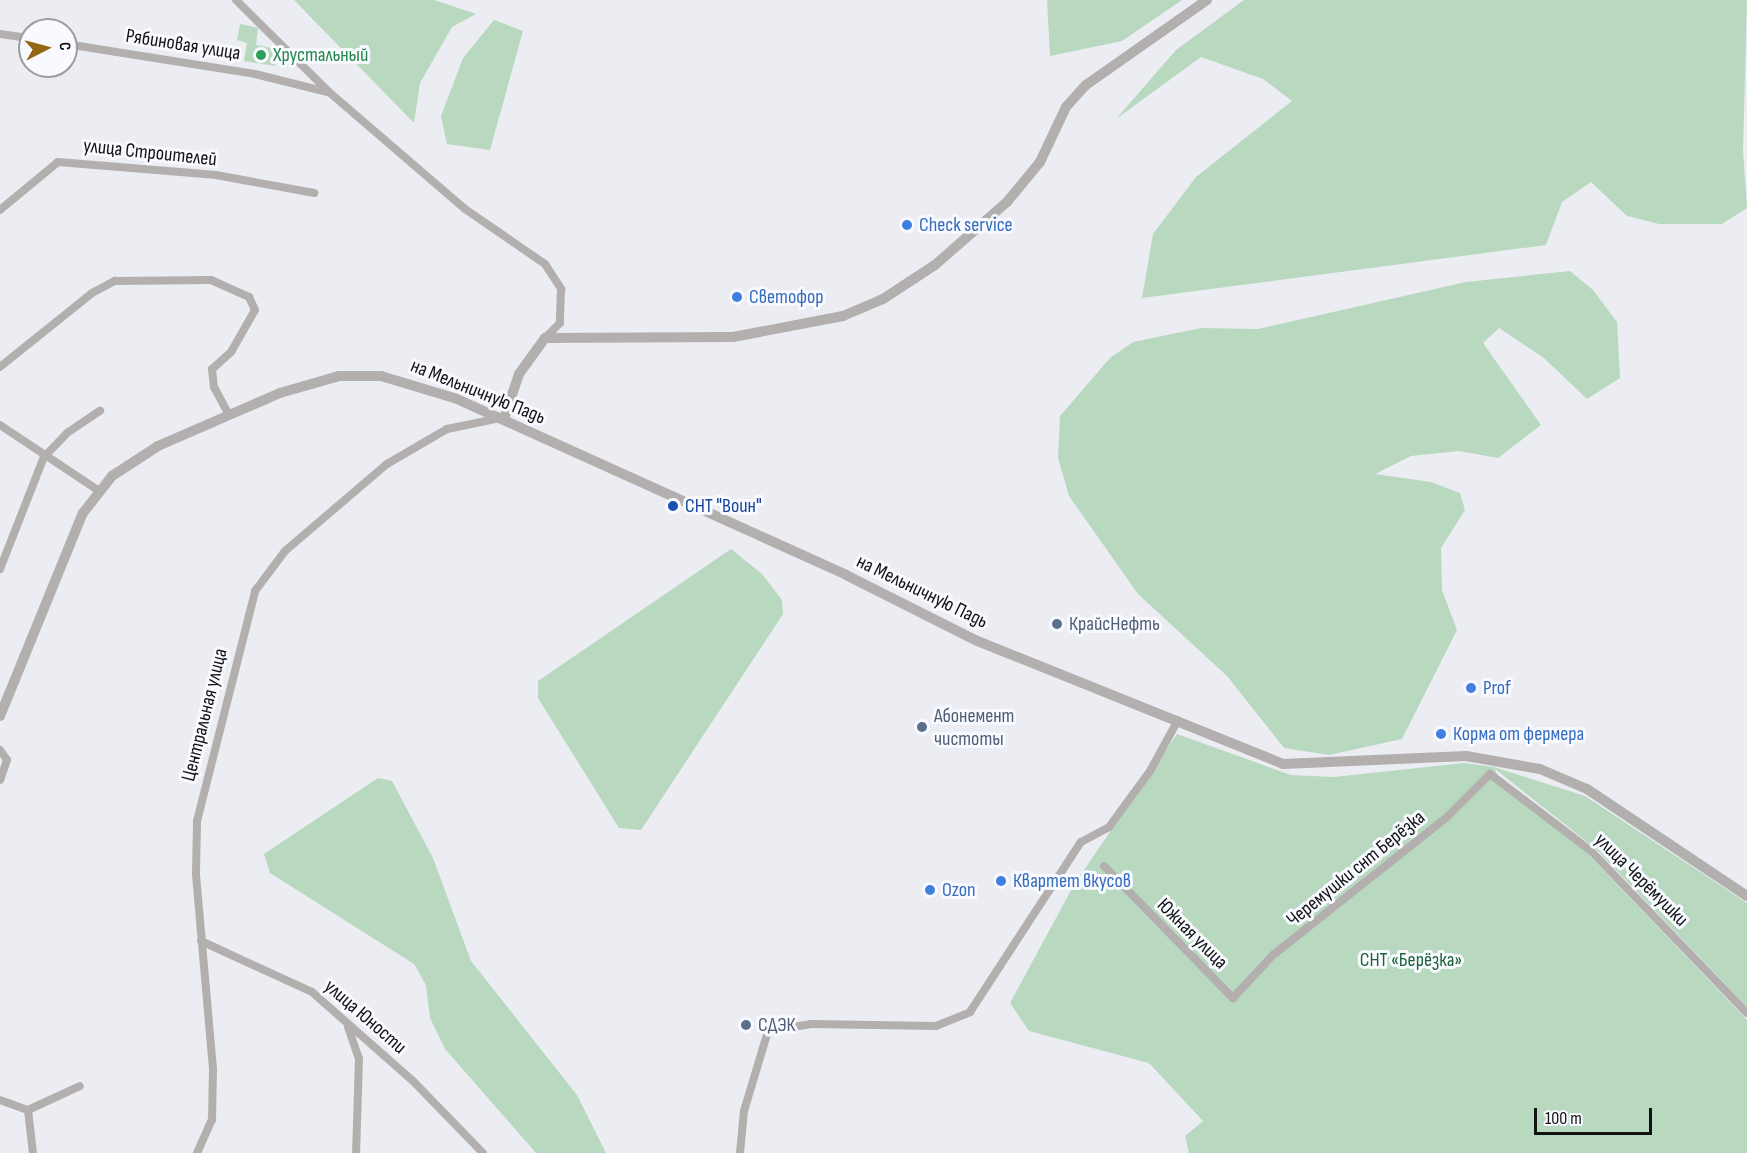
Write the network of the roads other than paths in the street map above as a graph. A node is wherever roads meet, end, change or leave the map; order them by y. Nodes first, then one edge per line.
1 (236, 0) edge
2 (1207, 0) edge
3 (0, 34) edge
4 (18, 36) edge
5 (78, 46) edge
6 (329, 92) junction
7 (314, 193) dead end
8 (0, 210) edge
9 (544, 338) junction
10 (0, 367) edge
11 (100, 411) dead end
12 (228, 413) junction
13 (502, 418) junction
14 (0, 425) edge
15 (44, 457) junction
16 (98, 489) junction
17 (0, 569) edge
18 (0, 716) edge
19 (1178, 720) junction
20 (0, 750) edge
21 (1503, 779) joint
22 (0, 780) edge
23 (1104, 866) dead end
24 (1747, 896) edge
25 (201, 941) junction
26 (1233, 998) joint
27 (1747, 1013) edge
28 (347, 1024) junction
29 (80, 1086) dead end
30 (0, 1100) edge
31 (28, 1110) junction
32 (33, 1153) edge
33 (197, 1153) edge
34 (356, 1153) edge
35 (483, 1153) edge
36 (740, 1153) edge

1 - 6 street
2 - 9 street
3 - 4 street
5 - 6 street, Рябиновая улица
6 - 9 street
7 - 8 street, улица Строителей
9 - 13 street
10 - 12 street
11 - 15 street
12 - 13 street, на Мельничную Падь
12 - 16 street, на Мельничную Падь
13 - 19 street, на Мельничную Падь
13 - 25 street, Центральная улица
14 - 15 street
15 - 16 street
15 - 17 street
16 - 18 street, на Мельничную Падь
19 - 24 street, на Мельничную Падь
19 - 36 street
20 - 22 street
21 - 26 street, Черемушки снт Берёзка
21 - 27 street, улица Черёмушки
23 - 26 street, Южная улица
25 - 28 street, улица Юности
25 - 33 street, Центральная улица
28 - 34 street
28 - 35 street, улица Юности
29 - 31 street
30 - 31 street
31 - 32 street

